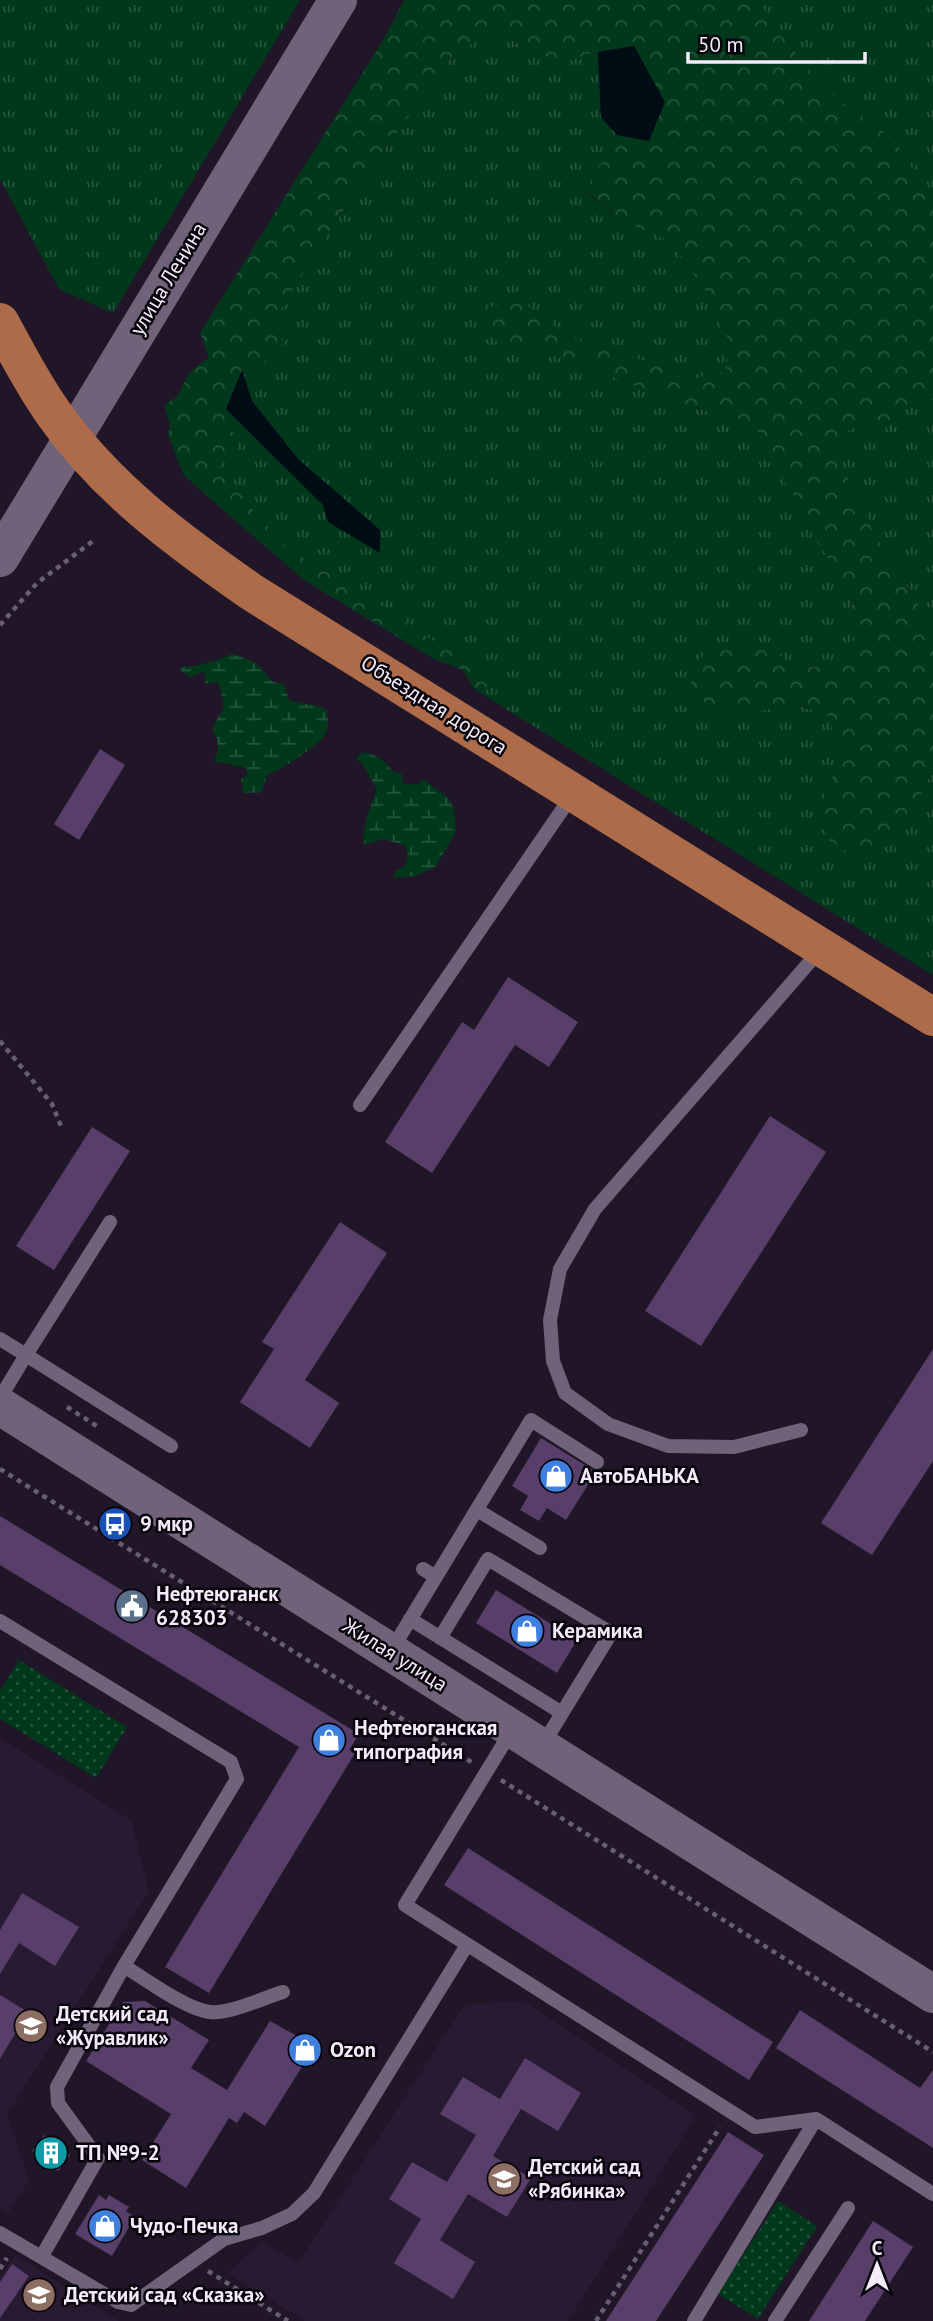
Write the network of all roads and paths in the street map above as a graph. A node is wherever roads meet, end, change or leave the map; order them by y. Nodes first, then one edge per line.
1 (338, 0) edge
2 (0, 322) edge
3 (72, 437) junction
4 (93, 541) dead end
5 (0, 558) edge
6 (0, 625) edge
7 (574, 793) junction
8 (822, 948) junction
9 (933, 1017) edge
10 (0, 1041) edge
11 (360, 1105) dead end
12 (61, 1126) dead end
13 (110, 1222) dead end
14 (0, 1339) edge
15 (26, 1355) junction
16 (0, 1398) edge
17 (0, 1406) edge
18 (67, 1407) dead end
19 (100, 1428) dead end
20 (801, 1430) dead end
21 (171, 1446) dead end
22 (597, 1462) dead end
23 (0, 1469) edge
24 (477, 1510) junction
25 (540, 1548) dead end
26 (410, 1619) junction
27 (0, 1620) edge
28 (440, 1638) junction
29 (390, 1652) junction
30 (562, 1713) junction
31 (527, 1739) junction
32 (488, 1772) junction
33 (405, 1905) junction
34 (393, 1916) dead end
35 (467, 1945) junction
36 (124, 1966) junction
37 (283, 1992) dead end
38 (933, 1993) edge
39 (933, 2052) edge
40 (816, 2119) junction
41 (720, 2127) dead end
42 (933, 2194) edge
43 (848, 2208) dead end
44 (0, 2233) edge
45 (42, 2256) junction
46 (205, 2269) dead end
47 (288, 2321) edge
48 (596, 2321) edge
49 (694, 2321) edge
50 (775, 2321) edge

1 - 3 main road, улица Ленина
2 - 3 main road, Объездная дорога
3 - 5 main road, улица Ленина
3 - 7 main road, Объездная дорога
4 - 6 path
7 - 8 main road, Объездная дорога
7 - 11 lane
8 - 9 main road, Объездная дорога
8 - 20 lane
10 - 12 path
13 - 15 lane
14 - 15 lane
15 - 16 lane
15 - 21 lane
17 - 29 main road, Жилая улица
18 - 19 path
22 - 24 lane
23 - 32 path
24 - 25 lane
24 - 26 lane
26 - 28 lane
26 - 29 lane
27 - 36 lane
28 - 30 lane
28 - 30 lane
29 - 31 main road, Жилая улица
30 - 31 lane
31 - 32 lane
31 - 38 main road, Жилая улица
32 - 33 lane
32 - 39 path
33 - 34 lane
33 - 35 lane
35 - 40 lane
35 - 45 lane
36 - 37 lane
36 - 45 lane
40 - 42 lane
40 - 49 lane
41 - 48 path
43 - 50 lane
44 - 45 lane
46 - 47 path

